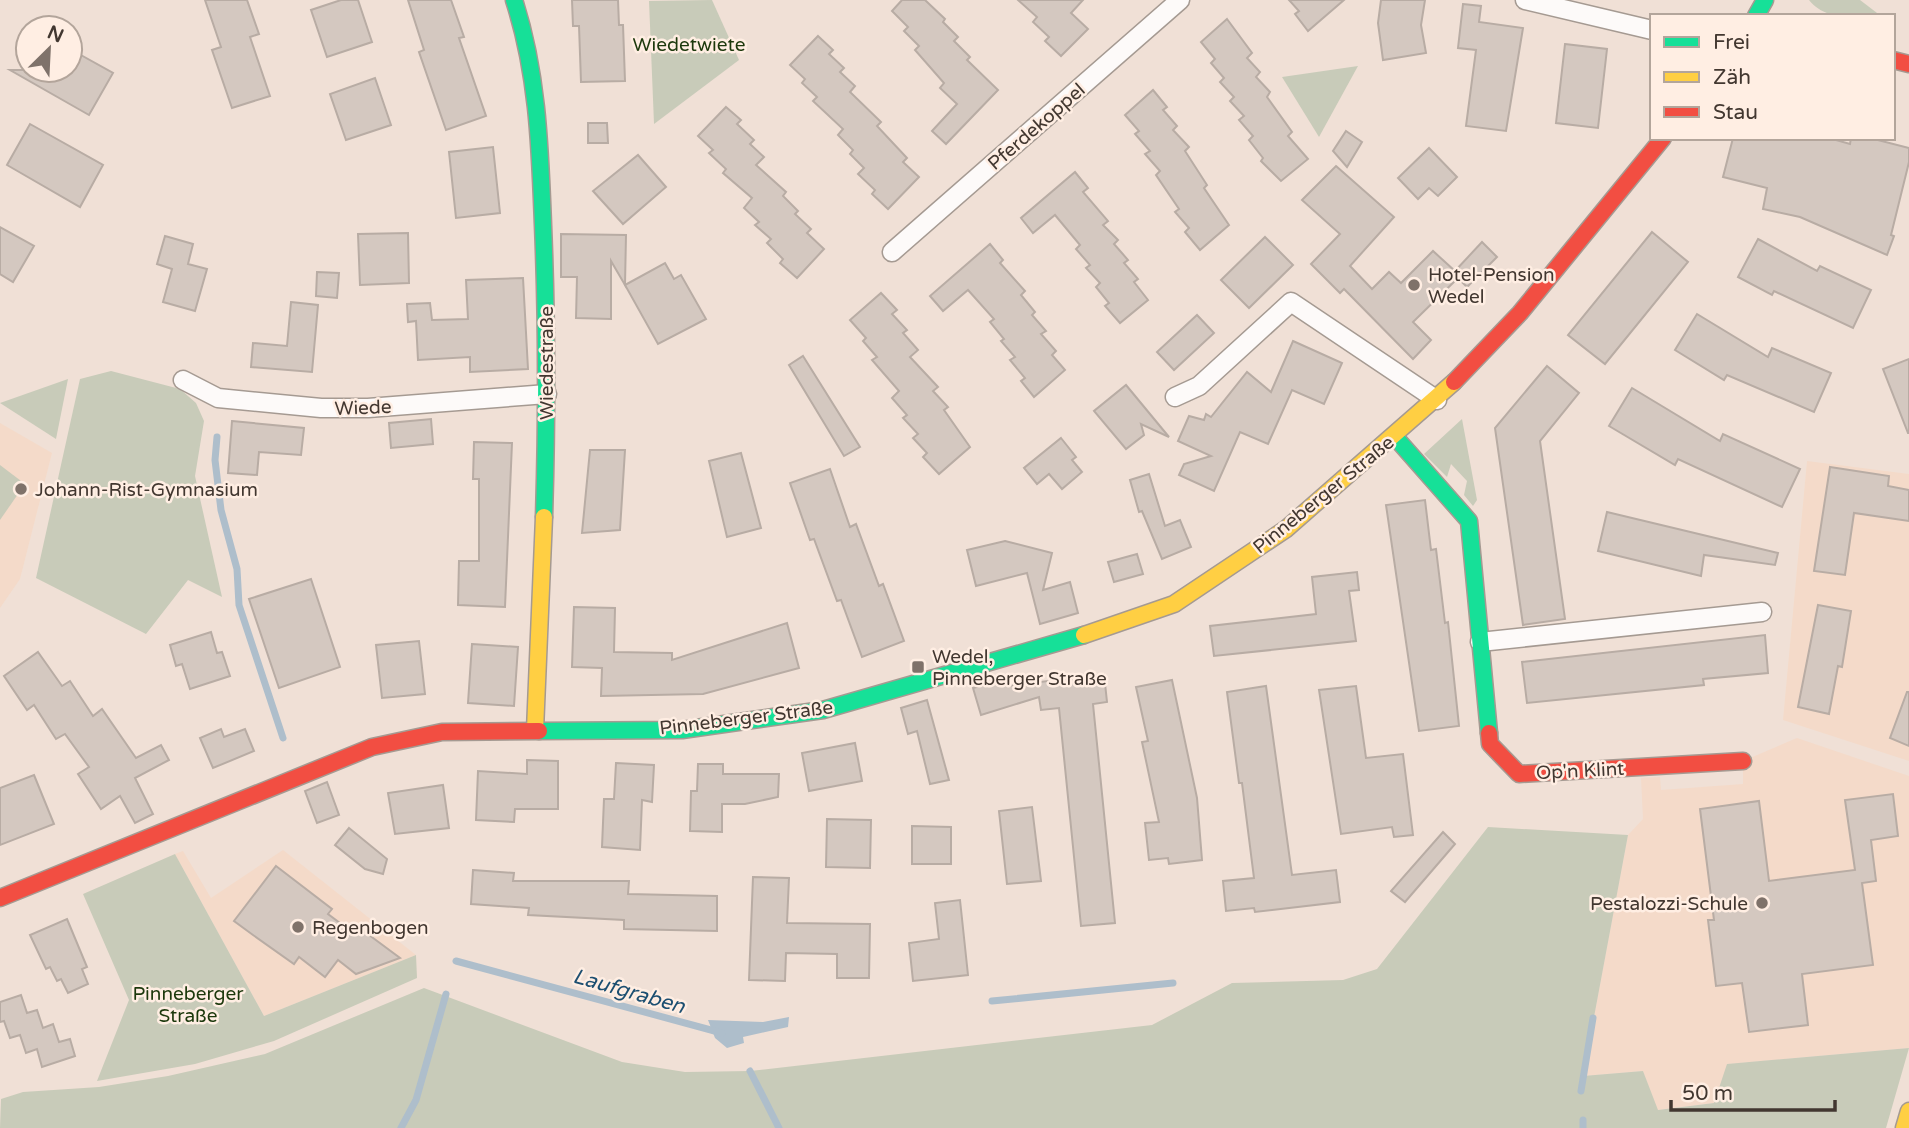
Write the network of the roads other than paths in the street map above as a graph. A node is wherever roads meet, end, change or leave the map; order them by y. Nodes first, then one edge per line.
1 (514, 0) edge
2 (1180, 0) edge
3 (1525, 0) edge
4 (1648, 29) edge
5 (1661, 140) edge
6 (892, 252) dead end
7 (183, 380) dead end
8 (547, 394) junction
9 (1175, 397) dead end
10 (1437, 400) junction
11 (1395, 437) junction
12 (1762, 612) dead end
13 (1480, 642) junction
14 (535, 730) junction
15 (1743, 761) dead end
16 (0, 898) edge
17 (1909, 1111) edge
18 (1904, 1128) edge

1 - 8 main road, Wiedestraße
2 - 6 street, Pferdekoppel
3 - 4 street
5 - 10 main road, Pinneberger Straße
7 - 8 street, Wiede
8 - 14 main road, Wiedestraße
9 - 10 street
10 - 11 main road, Pinneberger Straße
11 - 13 main road, Op'n Klint
11 - 14 main road, Pinneberger Straße
12 - 13 street
13 - 15 main road, Op'n Klint
14 - 16 main road, Pinneberger Straße
17 - 18 main road

